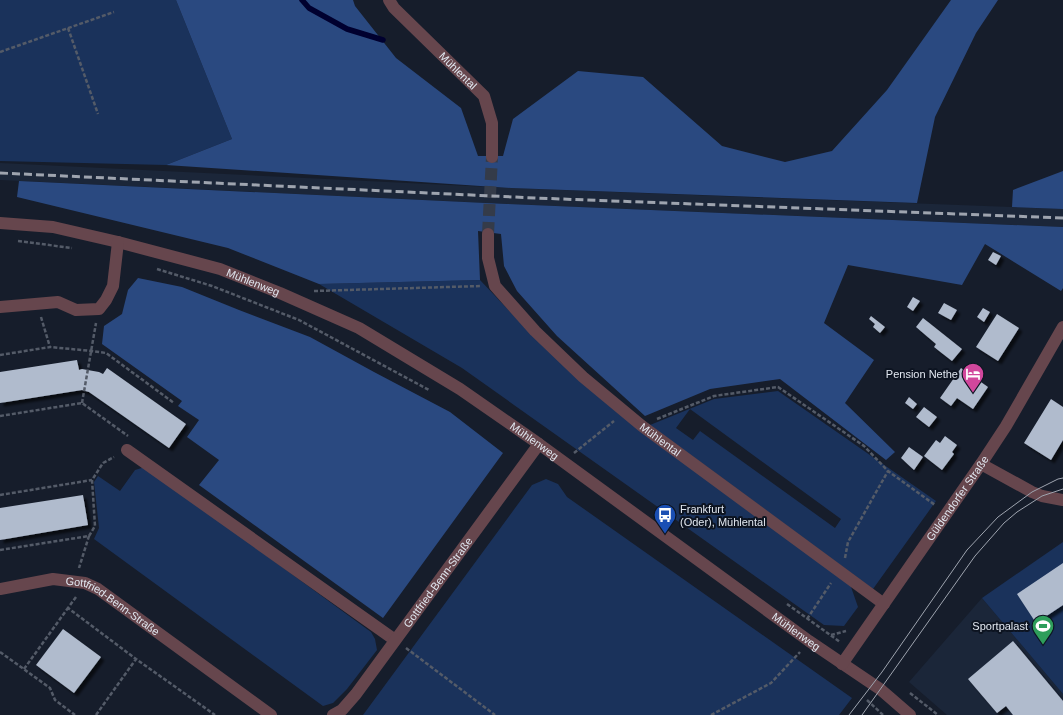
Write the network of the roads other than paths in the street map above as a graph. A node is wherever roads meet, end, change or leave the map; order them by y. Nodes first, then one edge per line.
1 (389, 0) edge
2 (492, 156) tunnel mouth
3 (0, 223) edge
4 (488, 234) tunnel mouth
5 (118, 242) junction
6 (0, 307) edge
7 (1063, 327) edge
8 (130, 444) road end
9 (539, 444) junction
10 (981, 464) junction
11 (1063, 500) edge
12 (0, 589) edge
13 (884, 604) junction
14 (395, 640) junction
15 (842, 664) junction
16 (271, 715) edge
17 (333, 715) edge
18 (910, 715) edge

1 - 2 street, Mühlental
3 - 5 street, Mühlenweg
4 - 13 street, Mühlental
5 - 6 street
5 - 9 street, Mühlenweg
7 - 10 street, Güldendorfer Straße
8 - 14 street
9 - 14 street, Gottfried-Benn-Straße
9 - 15 street, Mühlenweg
10 - 11 street
10 - 13 street, Güldendorfer Straße
12 - 16 street, Gottfried-Benn-Straße
13 - 15 street, Güldendorfer Straße
14 - 17 street, Gottfried-Benn-Straße
15 - 18 street, Mühlenweg

